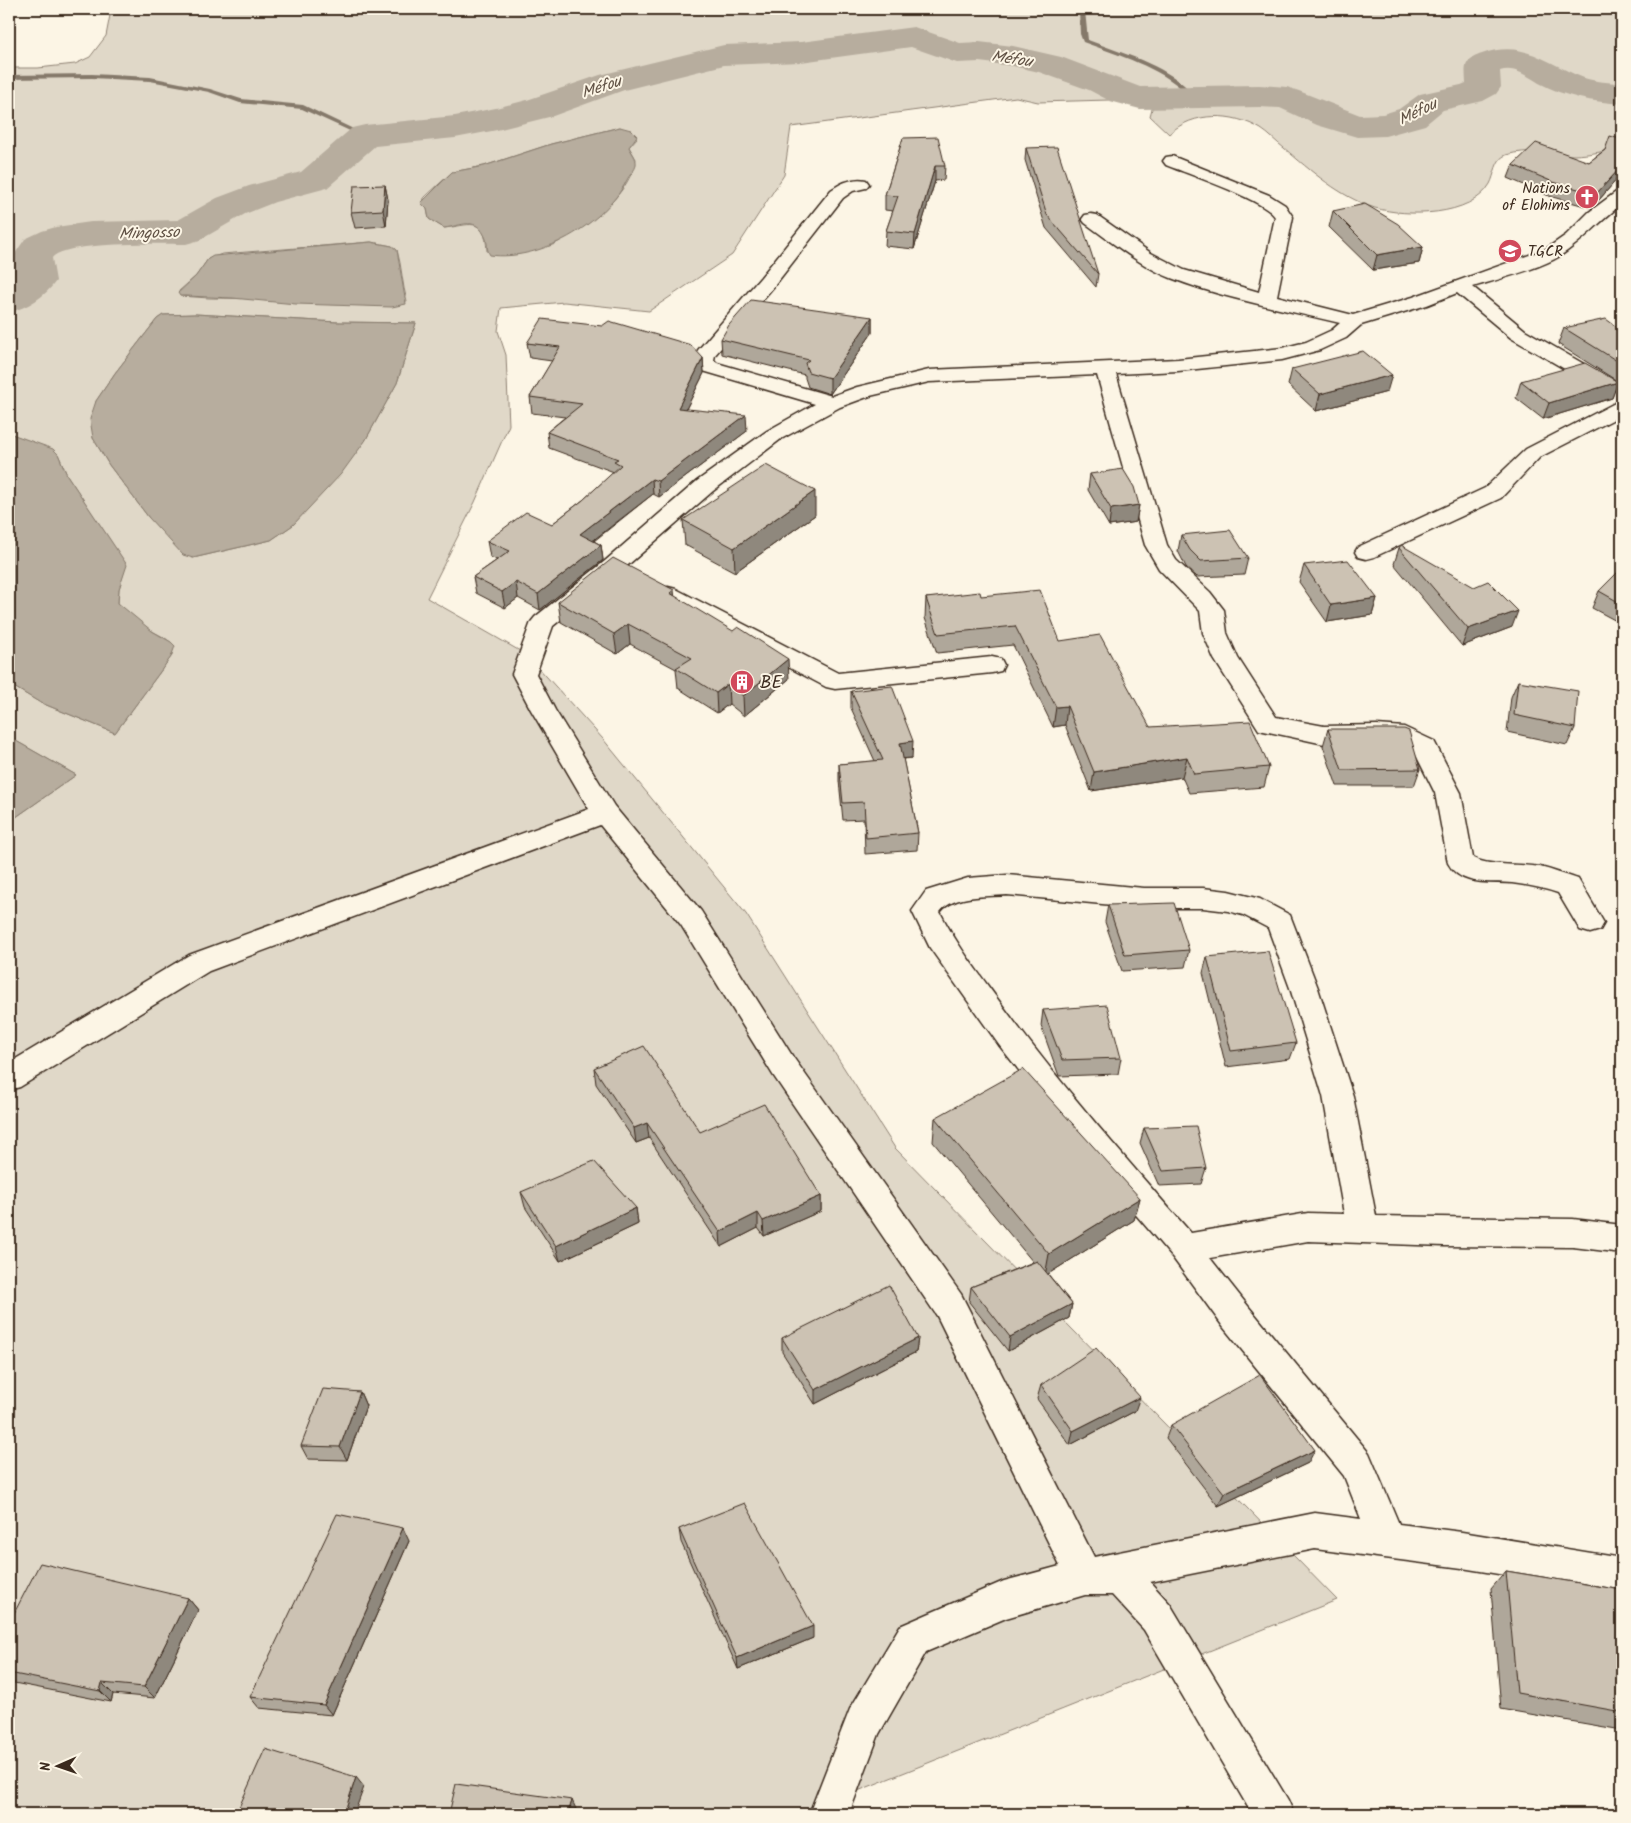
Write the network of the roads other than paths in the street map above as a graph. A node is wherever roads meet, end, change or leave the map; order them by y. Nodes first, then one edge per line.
1 (1172, 160) dead end
2 (860, 184) dead end
3 (1622, 196) edge
4 (1091, 219) dead end
5 (1460, 285) junction
6 (1267, 298) junction
7 (1354, 321) junction
8 (1105, 369) junction
9 (1622, 394) edge
10 (833, 403) junction
11 (1622, 407) edge
12 (1518, 455) dead end
13 (1366, 552) dead end
14 (631, 575) junction
15 (992, 665) dead end
16 (605, 813) junction
17 (1590, 923) dead end
18 (9, 1078) edge
19 (1363, 1229) junction
20 (1622, 1239) edge
21 (1184, 1248) junction
22 (1388, 1541) junction
23 (1622, 1576) edge
24 (1085, 1577) junction
25 (829, 1814) edge
26 (1274, 1814) edge

1 - 6 street
2 - 10 street
3 - 5 street
4 - 6 street
5 - 7 street
5 - 9 street
6 - 7 street
7 - 8 street
8 - 10 street
8 - 17 street
10 - 14 street
11 - 12 street
11 - 13 street
14 - 15 street
14 - 16 street
16 - 18 street
16 - 24 street
19 - 20 street
19 - 21 street
19 - 21 street
21 - 22 street
22 - 23 street
22 - 24 street
24 - 25 street
24 - 26 street

